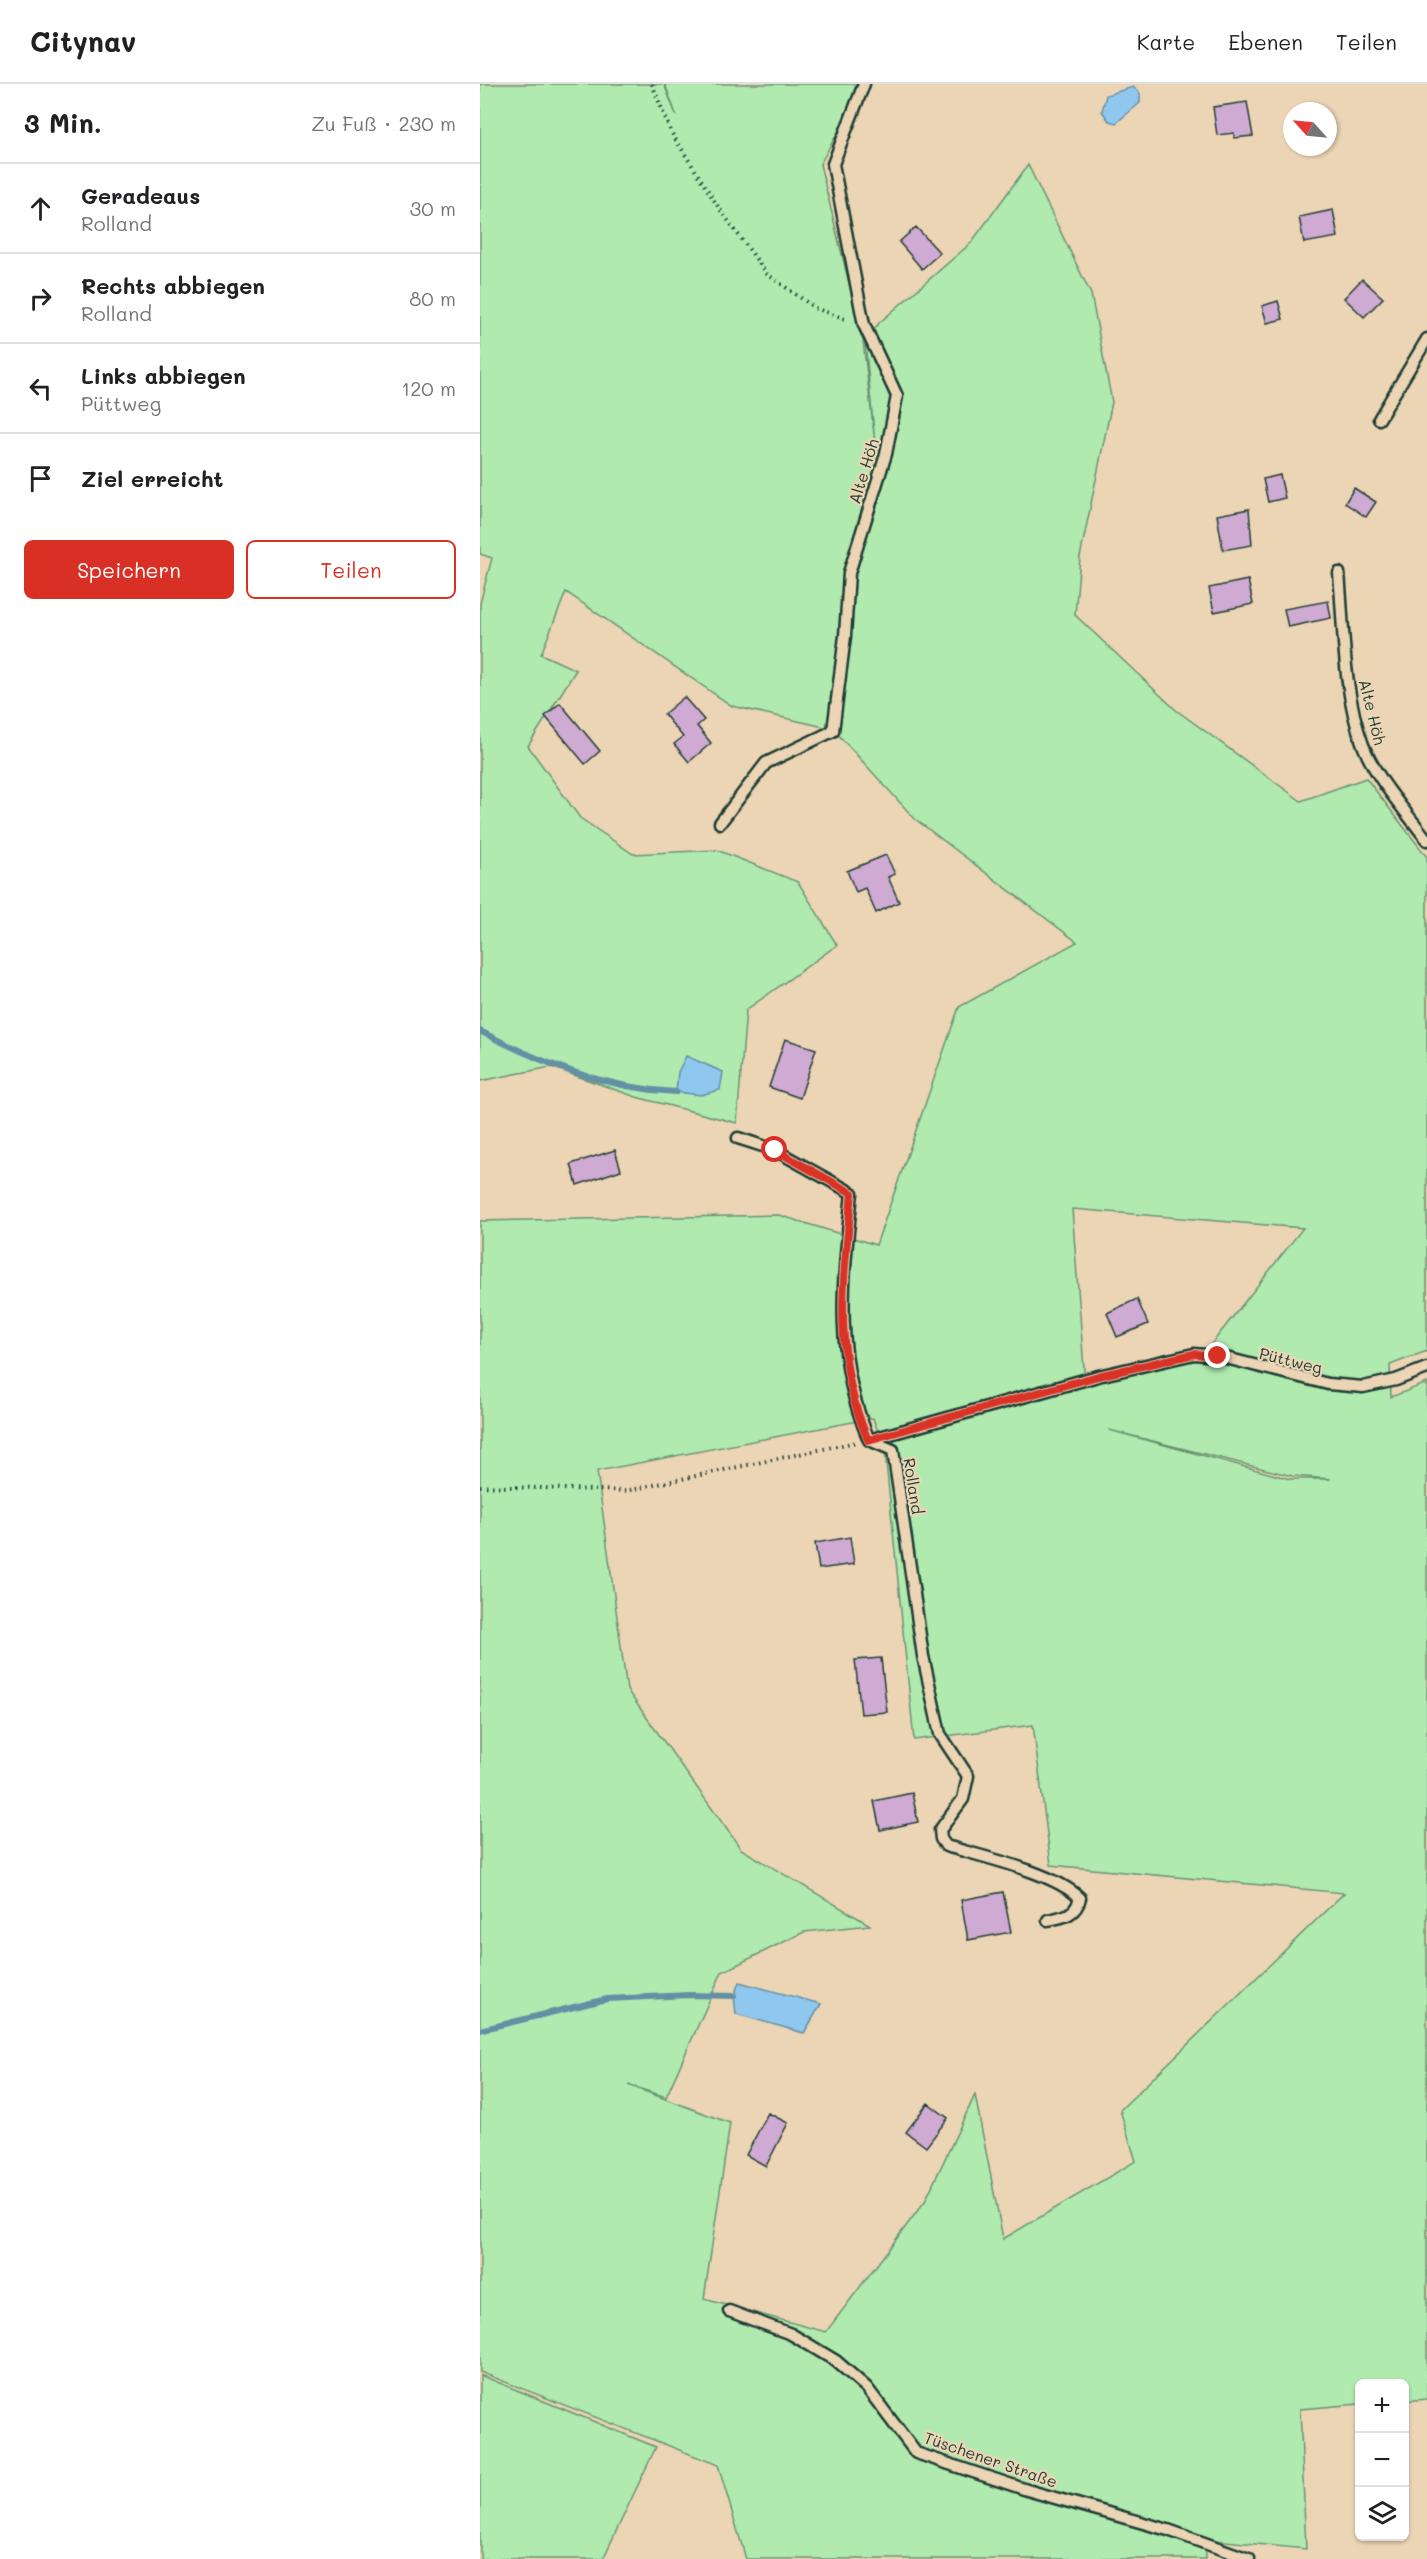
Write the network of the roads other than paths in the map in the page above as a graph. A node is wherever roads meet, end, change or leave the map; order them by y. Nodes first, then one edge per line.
1 (864, 84) edge
2 (1427, 339) edge
3 (1379, 419) dead end
4 (1339, 573) dead end
5 (720, 823) dead end
6 (1427, 840) edge
7 (738, 1138) dead end
8 (1427, 1368) edge
9 (868, 1440) junction
10 (1048, 1920) dead end
11 (729, 2311) dead end
12 (1249, 2559) edge

1 - 5 lane, Alte Höh
2 - 3 lane
4 - 6 lane, Alte Höh
7 - 9 lane
8 - 9 lane, Püttweg
9 - 10 lane, Rolland
11 - 12 lane, Tüschener Straße

